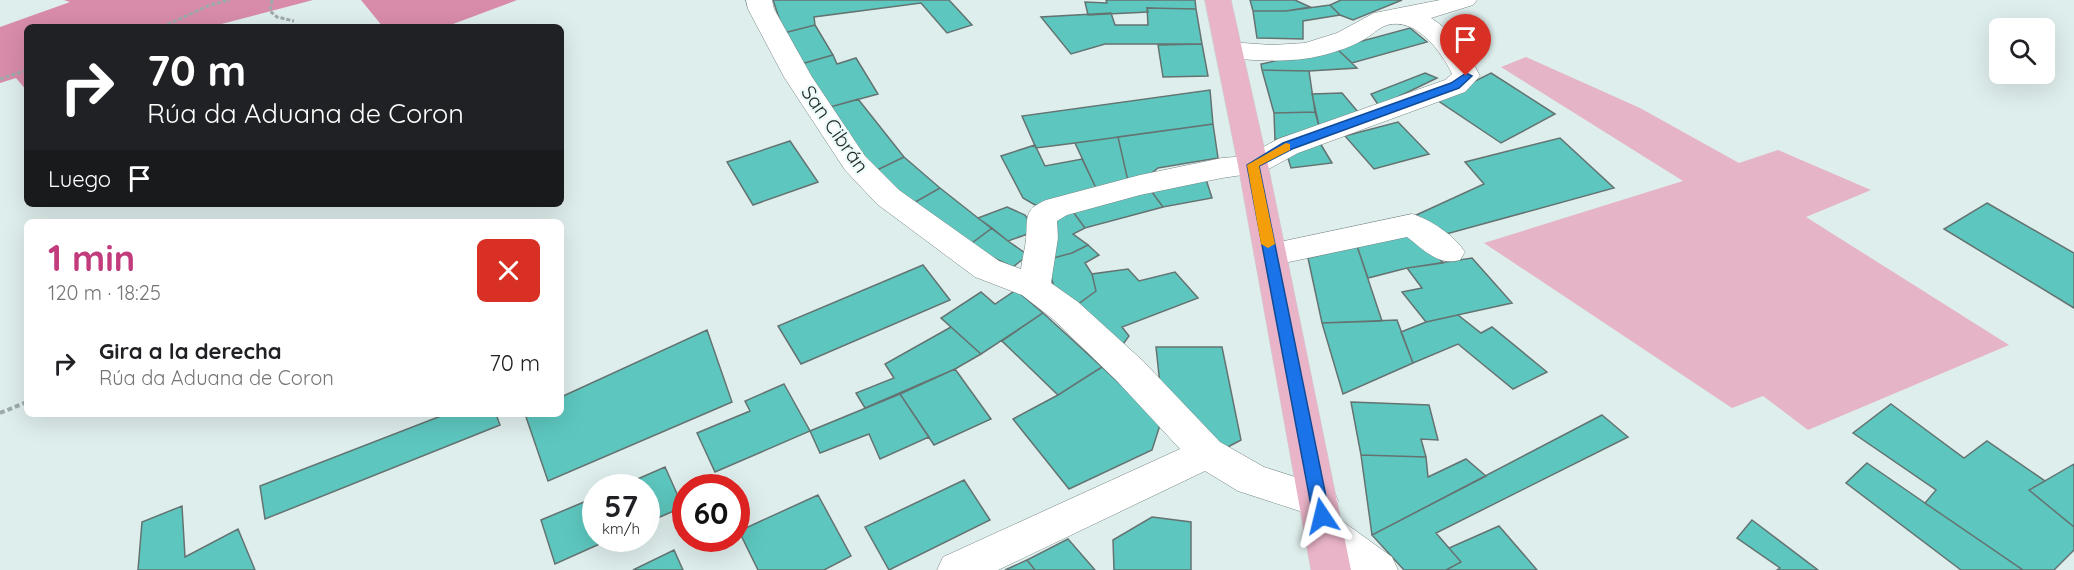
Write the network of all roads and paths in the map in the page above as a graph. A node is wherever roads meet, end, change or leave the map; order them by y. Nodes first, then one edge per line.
1 (230, 0) edge
2 (272, 0) edge
3 (759, 0) edge
4 (1218, 0) edge
5 (1464, 0) edge
6 (1403, 16) junction
7 (294, 21) dead end
8 (169, 24) edge
9 (1228, 50) junction
10 (24, 71) edge
11 (0, 79) edge
12 (1253, 165) junction
13 (1449, 252) dead end
14 (1270, 255) junction
15 (1034, 287) junction
16 (24, 403) edge
17 (0, 413) edge
18 (1207, 453) junction
19 (1321, 516) junction
20 (957, 570) edge
21 (1331, 570) edge
22 (1378, 570) edge

1 - 8 path
2 - 7 path
3 - 15 street, San Cibrán
4 - 9 main road
5 - 6 street
6 - 9 street
6 - 12 street
9 - 12 main road
10 - 11 path
12 - 14 main road
12 - 15 street
13 - 14 street
14 - 19 main road
15 - 18 street, San Cibrán
16 - 17 path
18 - 19 street, San Cibrán
18 - 20 street
19 - 21 main road
19 - 22 street, San Cibrán

